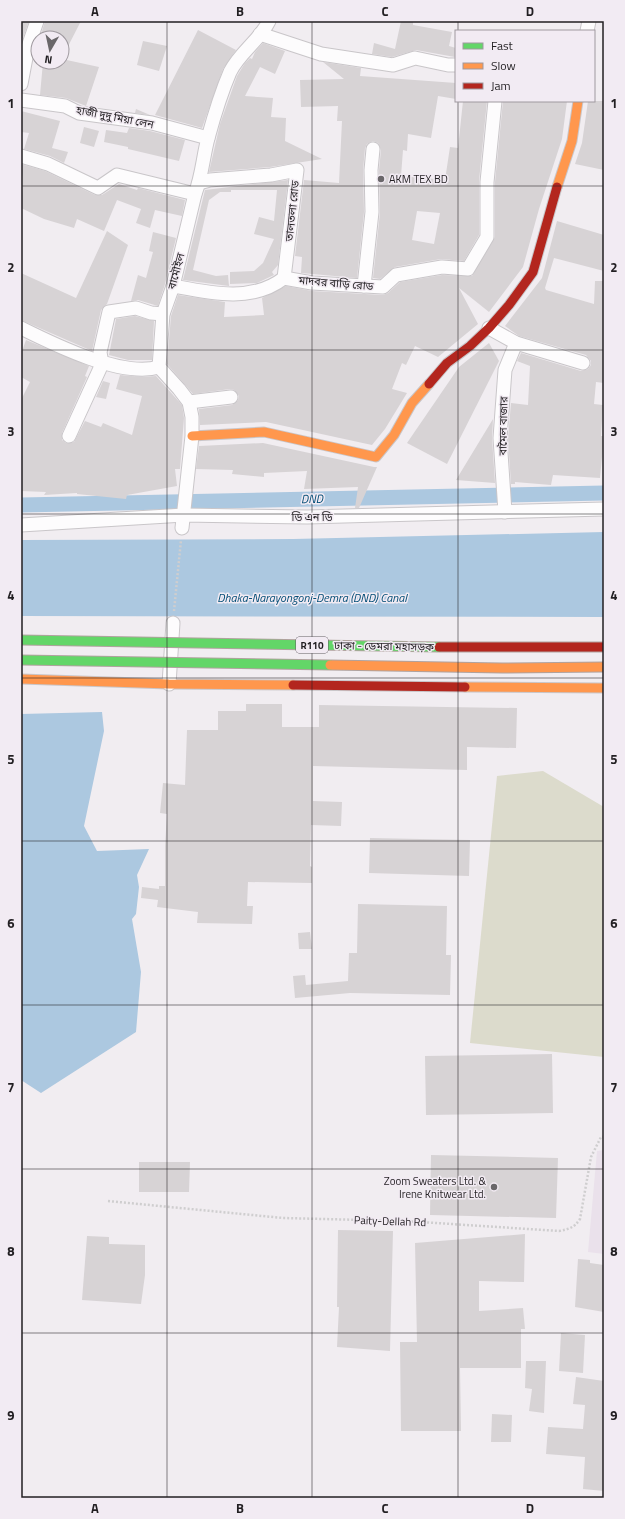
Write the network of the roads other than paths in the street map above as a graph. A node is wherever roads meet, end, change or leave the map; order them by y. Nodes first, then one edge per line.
1 (37, 21) edge
2 (269, 21) edge
3 (260, 34) junction
4 (455, 65) edge
5 (21, 84) edge
6 (21, 100) edge
7 (495, 102) edge
8 (578, 102) edge
9 (208, 138) junction
10 (373, 149) dead end
11 (21, 156) edge
12 (197, 189) junction
13 (284, 278) junction
14 (174, 286) junction
15 (364, 286) junction
16 (163, 314) junction
17 (21, 328) edge
18 (488, 328) junction
19 (516, 343) junction
20 (583, 363) dead end
21 (102, 364) junction
22 (159, 367) junction
23 (230, 397) dead end
24 (189, 402) junction
25 (69, 436) dead end
26 (192, 436) junction
27 (604, 509) edge
28 (506, 512) junction
29 (183, 521) junction
30 (21, 525) edge
31 (173, 623) road end
32 (21, 640) edge
33 (604, 647) edge
34 (21, 660) edge
35 (604, 667) edge
36 (21, 679) edge
37 (169, 684) junction
38 (604, 688) edge

1 - 5 street
2 - 3 street, বামৌইল
3 - 4 street
3 - 9 street, বামৌইল
6 - 9 street, হাজী দুদু মিয়া লেন
7 - 15 street, মাদবর বাড়ি রোড
8 - 18 street
9 - 12 street, বামৌইল
10 - 15 street
11 - 12 street
12 - 13 street, তালতলা রোড
12 - 14 street, বামৌইল
13 - 14 street, মাদবর বাড়ি রোড
13 - 15 street, মাদবর বাড়ি রোড
14 - 16 street, বামৌইল
16 - 21 street
16 - 22 street, বামৌইল
17 - 21 street
18 - 19 street
18 - 26 street
19 - 20 street
19 - 28 street, বামৈল বাজার
21 - 22 street
21 - 25 street
22 - 24 street
23 - 24 street
24 - 26 street
26 - 29 street
27 - 28 street, ডি এন ডি
28 - 29 street, ডি এন ডি
29 - 30 street, ডি এন ডি
31 - 37 street
32 - 33 street, ঢাকা - ডেমরা মহাসড়ক / R110, bridge
34 - 35 street, ঢাকা - ডেমরা মহাসড়ক / R110, bridge
36 - 37 street
37 - 38 street

